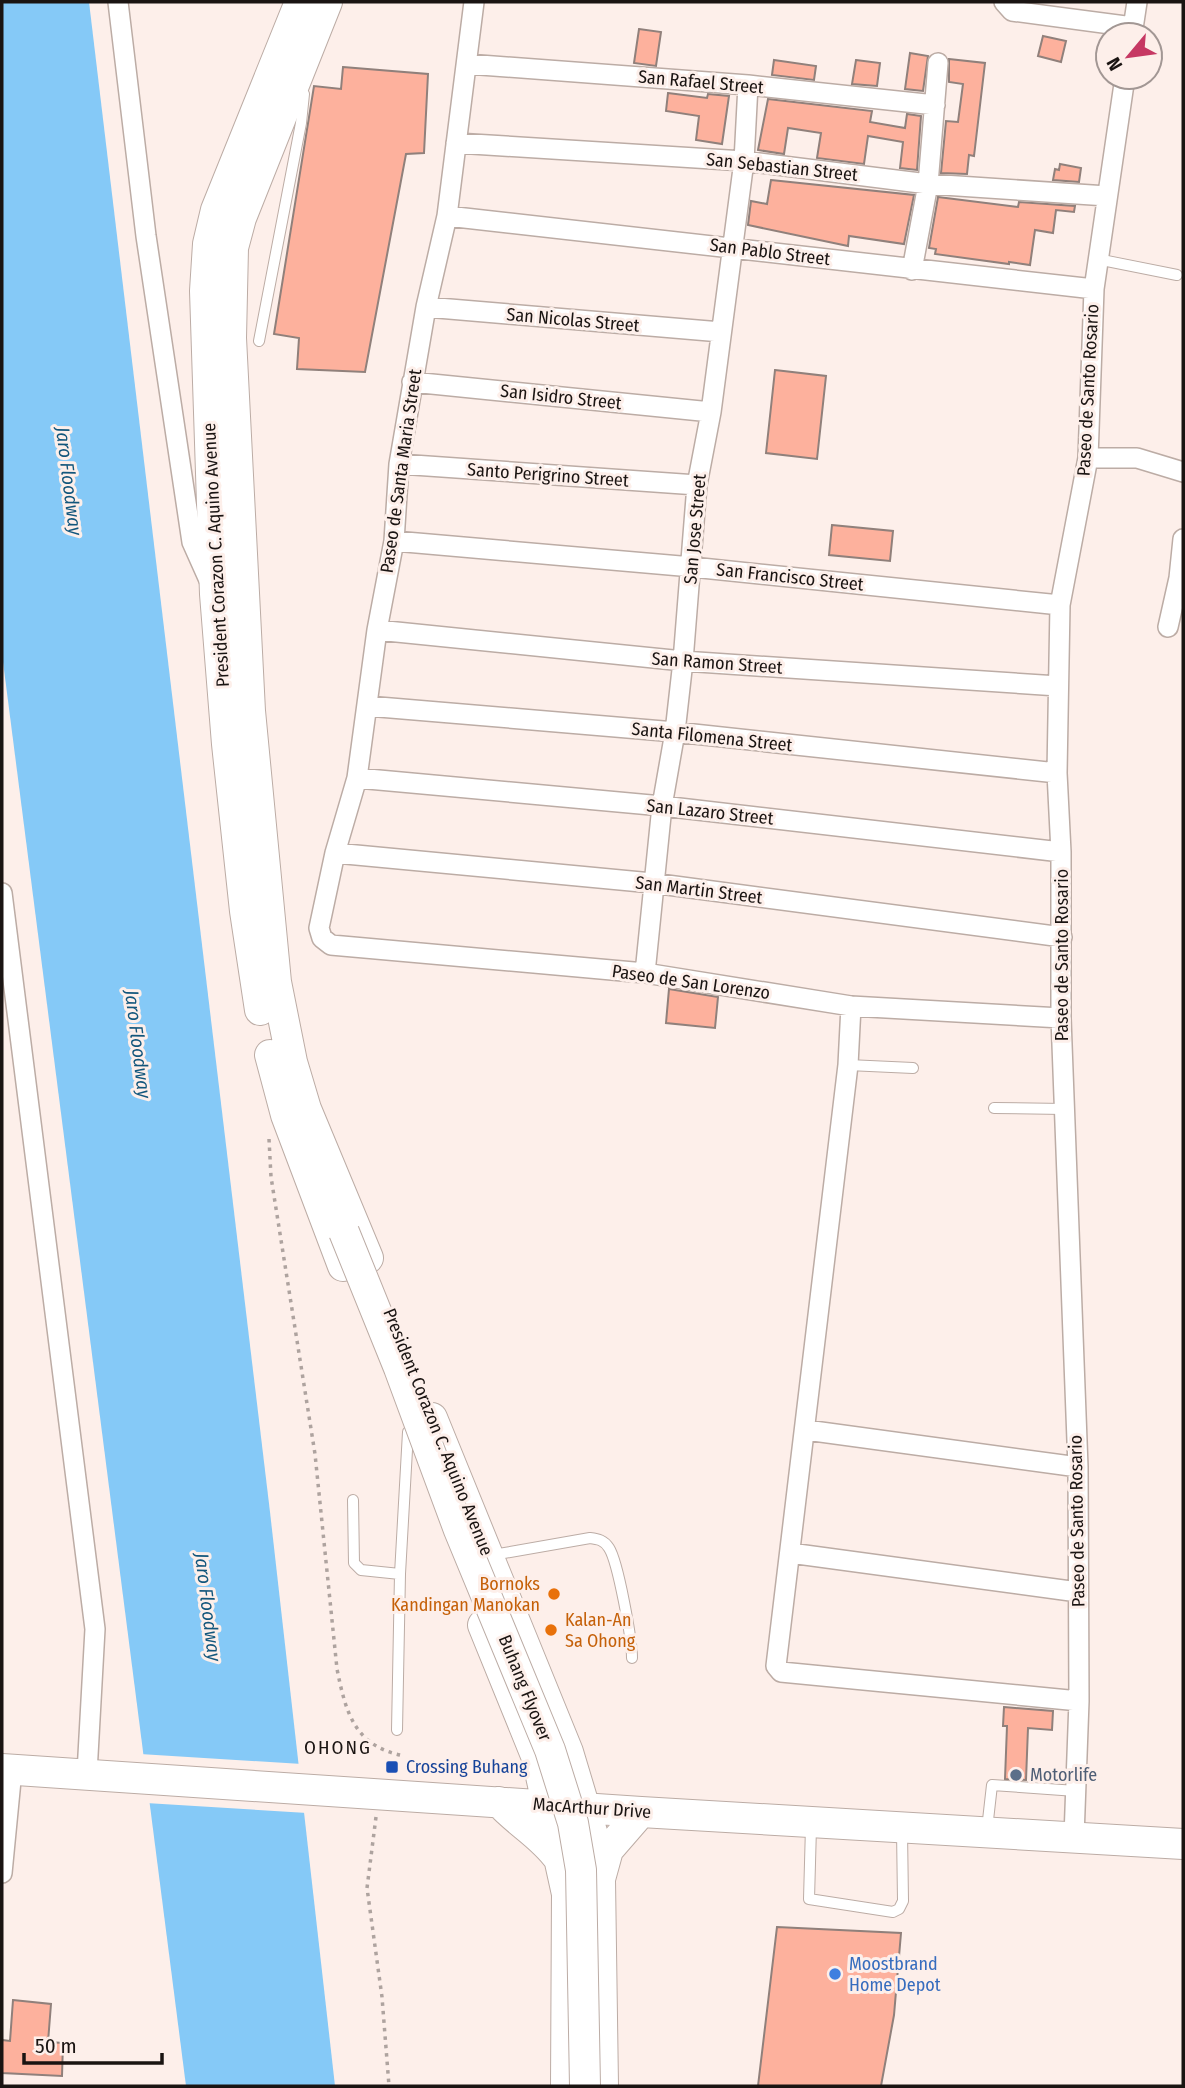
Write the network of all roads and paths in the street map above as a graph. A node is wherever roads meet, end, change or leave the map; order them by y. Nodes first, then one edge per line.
1 (118, 2) edge
2 (474, 2) edge
3 (1004, 2) edge
4 (1137, 2) edge
5 (312, 4) edge
6 (1134, 21) edge
7 (1094, 25) edge
8 (938, 63) dead end
9 (467, 64) junction
10 (290, 70) junction
11 (748, 85) junction
12 (1123, 91) edge
13 (935, 106) junction
14 (456, 143) junction
15 (744, 161) junction
16 (928, 184) junction
17 (1107, 196) junction
18 (447, 216) junction
19 (733, 246) junction
20 (1097, 259) junction
21 (912, 270) junction
22 (1177, 275) dead end
23 (1094, 289) junction
24 (426, 307) junction
25 (721, 332) junction
26 (259, 341) dead end
27 (412, 382) junction
28 (711, 412) junction
29 (225, 449) junction
30 (1088, 458) junction
31 (399, 464) junction
32 (1183, 472) edge
33 (697, 485) junction
34 (1183, 539) edge
35 (394, 541) junction
36 (692, 567) junction
37 (1181, 578) edge
38 (215, 594) junction
39 (1060, 605) junction
40 (1168, 627) dead end
41 (377, 630) junction
42 (233, 639) junction
43 (683, 661) junction
44 (1058, 686) junction
45 (367, 706) junction
46 (675, 732) junction
47 (1057, 773) junction
48 (357, 778) junction
49 (662, 806) junction
50 (1061, 852) junction
51 (335, 853) junction
52 (652, 883) junction
53 (2, 893) edge
54 (1062, 937) junction
55 (322, 939) joint
56 (645, 973) junction
57 (851, 1006) junction
58 (1061, 1018) junction
59 (848, 1065) junction
60 (914, 1068) dead end
61 (995, 1108) dead end
62 (1064, 1108) junction
63 (268, 1133) dead end
64 (328, 1192) junction
65 (344, 1232) joint
66 (806, 1430) junction
67 (408, 1432) junction
68 (1078, 1467) junction
69 (353, 1500) dead end
70 (790, 1553) junction
71 (489, 1556) junction
72 (400, 1574) junction
73 (1078, 1592) junction
74 (632, 1658) dead end
75 (1079, 1701) junction
76 (524, 1728) junction
77 (397, 1730) dead end
78 (568, 1752) junction
79 (405, 1756) dead end
80 (7, 1769) edge
81 (92, 1774) junction
82 (1076, 1791) junction
83 (380, 1793) junction
84 (493, 1801) junction
85 (546, 1804) junction
86 (586, 1808) junction
87 (641, 1812) junction
88 (811, 1821) junction
89 (902, 1827) junction
90 (987, 1832) junction
91 (1074, 1838) junction
92 (1183, 1844) edge
93 (562, 1864) junction
94 (2, 1873) edge
95 (600, 1880) junction
96 (389, 2086) edge
97 (566, 2086) edge
98 (585, 2086) edge
99 (603, 2086) edge

1 - 38 street
2 - 9 street, Paseo de Santa Maria Street
3 - 7 street
4 - 6 street
5 - 10 main road, President Corazon C. Aquino Avenue
8 - 13 street
9 - 11 street, San Rafael Street
9 - 14 street, Paseo de Santa Maria Street
10 - 26 lane
10 - 29 main road, President Corazon C. Aquino Avenue
11 - 13 street, San Rafael Street
11 - 15 street, San Jose Street
12 - 17 street, Paseo de Santo Rosario
13 - 16 street
14 - 15 street, San Sebastian Street
14 - 18 street, Paseo de Santa Maria Street
15 - 16 street, San Sebastian Street
15 - 19 street, San Jose Street
16 - 17 street, San Sebastian Street
16 - 21 street
17 - 20 street, Paseo de Santo Rosario
18 - 19 street, San Pablo Street
18 - 24 street, Paseo de Santa Maria Street
19 - 21 street, San Pablo Street
19 - 25 street, San Jose Street
20 - 22 lane
20 - 23 street, Paseo de Santo Rosario
21 - 23 street, San Pablo Street
23 - 30 street, Paseo de Santo Rosario
24 - 25 street, San Nicolas Street
24 - 27 street, Paseo de Santa Maria Street
25 - 28 street, San Jose Street
27 - 28 street, San Isidro Street
27 - 31 street, Paseo de Santa Maria Street
28 - 33 street, San Jose Street
29 - 38 main road, President Corazon C. Aquino Avenue
29 - 42 main road, President Corazon C. Aquino Avenue
30 - 32 street
30 - 39 street, Paseo de Santo Rosario
31 - 33 street, Santo Perigrino Street
31 - 35 street, Paseo de Santa Maria Street
33 - 36 street, San Jose Street
34 - 37 street
35 - 36 street, San Francisco Street
35 - 41 street, Paseo de Santa Maria Street
36 - 39 street, San Francisco Street
36 - 43 street, San Jose Street
37 - 40 street
38 - 42 main road, President Corazon C. Aquino Avenue
39 - 44 street, Paseo de Santo Rosario
41 - 43 street, San Ramon Street
41 - 45 street, Paseo de Santa Maria Street
42 - 64 main road, President Corazon C. Aquino Avenue
43 - 44 street, San Ramon Street
43 - 46 street, San Jose Street
44 - 47 street, Paseo de Santo Rosario
45 - 46 street, Santa Filomena Street
45 - 48 street, Paseo de Santa Maria Street
46 - 47 street, Santa Filomena Street
46 - 49 street, San Jose Street
47 - 50 street, Paseo de Santo Rosario
48 - 49 street, San Lazaro Street
48 - 51 street, Paseo de Santa Maria Street
49 - 50 street, San Lazaro Street
49 - 52 street, San Jose Street
50 - 54 street, Paseo de Santo Rosario
51 - 52 street, San Martin Street
51 - 55 street, Paseo de Santa Maria Street
52 - 54 street, San Martin Street
52 - 56 street, San Jose Street
53 - 81 street
54 - 58 street, Paseo de Santo Rosario
55 - 56 street, Paseo de San Lorenzo
56 - 57 street, Paseo de San Lorenzo
57 - 58 street, Paseo de San Lorenzo
57 - 59 street
58 - 62 street, Paseo de Santo Rosario
59 - 60 lane
59 - 66 street
61 - 62 lane
62 - 68 street, Paseo de Santo Rosario
63 - 79 path
64 - 65 main road, President Corazon C. Aquino Avenue
64 - 67 main road, President Corazon C. Aquino Avenue
64 - 71 main road, President Corazon C. Aquino Avenue
65 - 98 main road, Buhang Flyover, bridge
66 - 68 street
66 - 70 street
67 - 72 lane
67 - 76 main road, President Corazon C. Aquino Avenue
68 - 73 street, Paseo de Santo Rosario
69 - 72 lane
70 - 73 street
70 - 75 street
71 - 74 lane
71 - 78 main road, President Corazon C. Aquino Avenue
72 - 77 lane
73 - 75 street, Paseo de Santo Rosario
75 - 82 street, Paseo de Santo Rosario
76 - 84 main road
76 - 85 main road, President Corazon C. Aquino Avenue
78 - 86 main road, President Corazon C. Aquino Avenue
78 - 87 main road
80 - 81 main road, MacArthur Drive
80 - 94 street
81 - 83 main road, MacArthur Drive
82 - 90 lane
82 - 91 street, Paseo de Santo Rosario
83 - 84 main road, MacArthur Drive
83 - 96 path
84 - 85 main road, MacArthur Drive
84 - 93 main road
85 - 86 main road, MacArthur Drive
85 - 93 main road, President Corazon C. Aquino Avenue
86 - 87 main road, MacArthur Drive
86 - 95 main road, President Corazon C. Aquino Avenue
87 - 88 main road, MacArthur Drive
87 - 95 main road
88 - 89 main road, MacArthur Drive
88 - 89 lane
89 - 90 main road, MacArthur Drive
90 - 91 main road, MacArthur Drive
91 - 92 main road, MacArthur Drive
93 - 97 main road, President Corazon C. Aquino Avenue
95 - 99 main road, President Corazon C. Aquino Avenue

